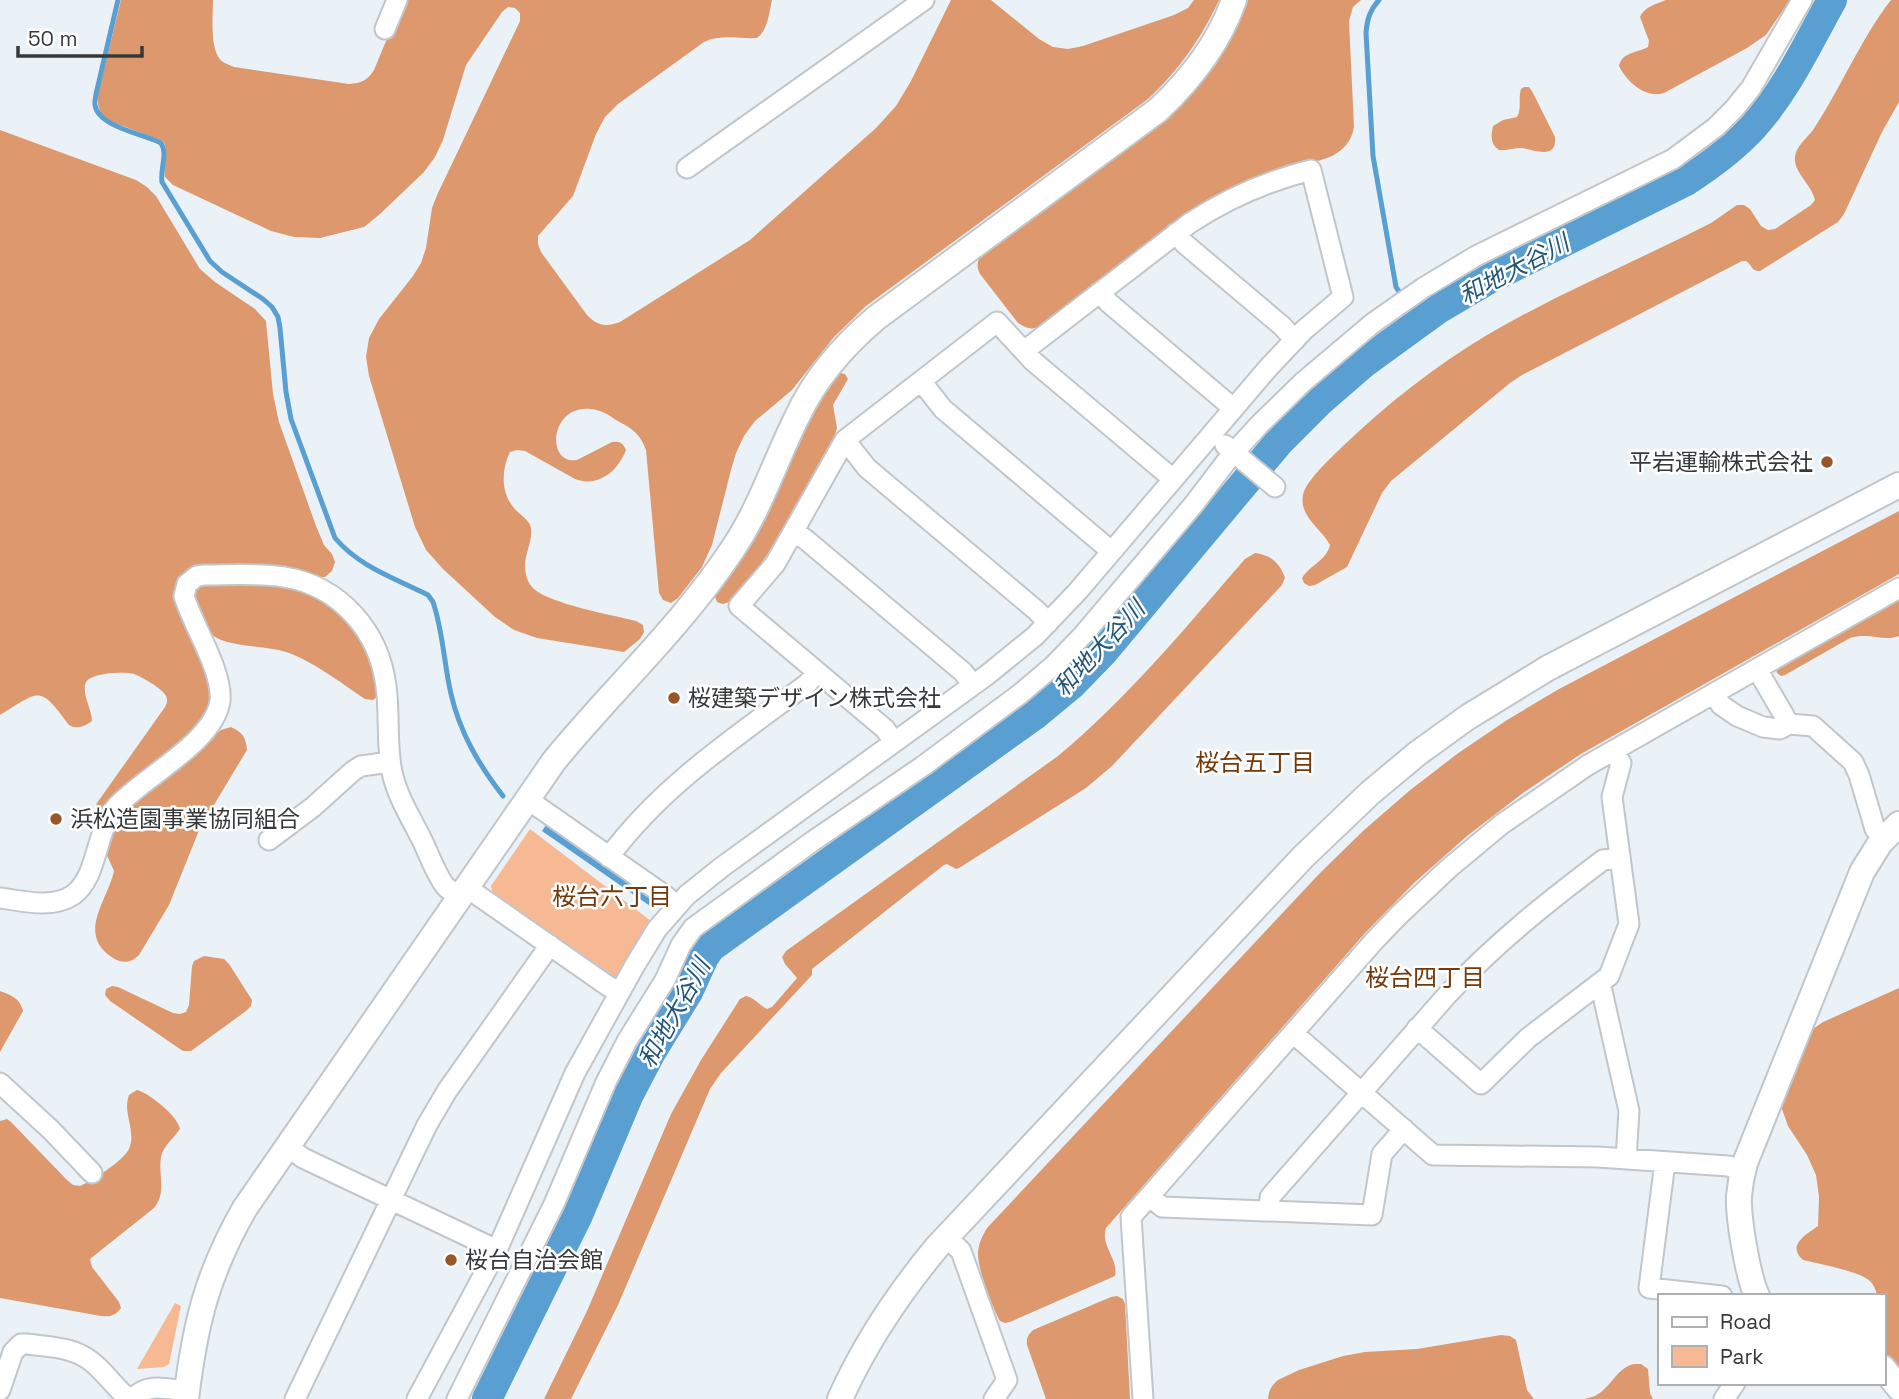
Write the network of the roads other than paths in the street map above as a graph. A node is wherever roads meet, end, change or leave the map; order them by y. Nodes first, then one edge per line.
1 (397, 0) edge
2 (924, 0) edge
3 (1234, 0) edge
4 (1802, 0) edge
5 (385, 29) dead end
6 (687, 168) dead end
7 (1176, 233) junction
8 (1100, 292) junction
9 (1295, 340) junction
10 (1024, 351) junction
11 (921, 381) junction
12 (1233, 408) junction
13 (1212, 433) junction
14 (845, 440) junction
15 (1236, 454) junction
16 (1173, 480) junction
17 (1274, 485) dead end
18 (1899, 485) edge
19 (793, 532) junction
20 (1111, 551) junction
21 (1899, 588) edge
22 (1048, 623) junction
23 (1758, 669) junction
24 (817, 672) junction
25 (973, 685) junction
26 (1714, 693) junction
27 (1789, 724) junction
28 (894, 742) junction
29 (1613, 751) junction
30 (390, 762) junction
31 (527, 799) junction
32 (1892, 831) edge
33 (270, 840) dead end
34 (610, 857) junction
35 (1620, 858) junction
36 (463, 892) junction
37 (0, 898) edge
38 (677, 906) junction
39 (550, 945) junction
40 (1597, 985) junction
41 (620, 992) junction
42 (1417, 1028) junction
43 (1293, 1033) junction
44 (0, 1083) edge
45 (1361, 1092) junction
46 (1404, 1129) junction
47 (287, 1146) junction
48 (1626, 1159) junction
49 (1665, 1162) junction
50 (1743, 1170) junction
51 (92, 1173) dead end
52 (1150, 1196) junction
53 (390, 1199) junction
54 (1269, 1211) junction
55 (946, 1237) junction
56 (498, 1250) junction
57 (1703, 1294) edge
58 (1754, 1294) edge
59 (1885, 1370) edge
60 (1899, 1388) edge
61 (0, 1390) edge
62 (187, 1395) edge
63 (130, 1399) edge
64 (295, 1399) edge
65 (417, 1399) edge
66 (457, 1399) edge
67 (840, 1399) edge
68 (994, 1399) edge
69 (1143, 1399) edge

1 - 5 street
2 - 6 street
3 - 31 street
4 - 15 street
7 - 8 street
7 - 9 street
7 - 9 street
8 - 10 street
8 - 12 street
9 - 12 street
10 - 11 street
10 - 16 street
11 - 14 street
11 - 20 street
12 - 13 street
13 - 15 street
13 - 16 street
14 - 19 street
14 - 22 street
15 - 17 street
15 - 66 street
16 - 20 street
18 - 55 street
19 - 24 street
19 - 25 street
20 - 22 street
21 - 23 street
22 - 25 street
23 - 26 street
23 - 27 street
24 - 28 street
24 - 34 street
25 - 28 street
26 - 27 street
26 - 29 street
27 - 32 street
28 - 38 street
29 - 35 street
29 - 43 street
30 - 33 street
30 - 36 street
30 - 37 street
31 - 34 street
31 - 36 street
32 - 50 street
34 - 38 street
35 - 40 street
35 - 42 street
36 - 39 street
36 - 47 street
38 - 41 street
39 - 41 street
39 - 53 street
40 - 42 street
40 - 48 street
41 - 56 street
42 - 45 street
43 - 45 street
43 - 52 street
44 - 51 street
45 - 46 street
45 - 54 street
46 - 48 street
46 - 54 street
47 - 53 street
47 - 62 street
48 - 49 street
49 - 50 street
49 - 57 street
50 - 58 street
52 - 54 street
52 - 69 street
53 - 56 street
53 - 64 street
55 - 67 street
55 - 68 street
56 - 65 street
59 - 60 street
61 - 63 street
62 - 63 street

